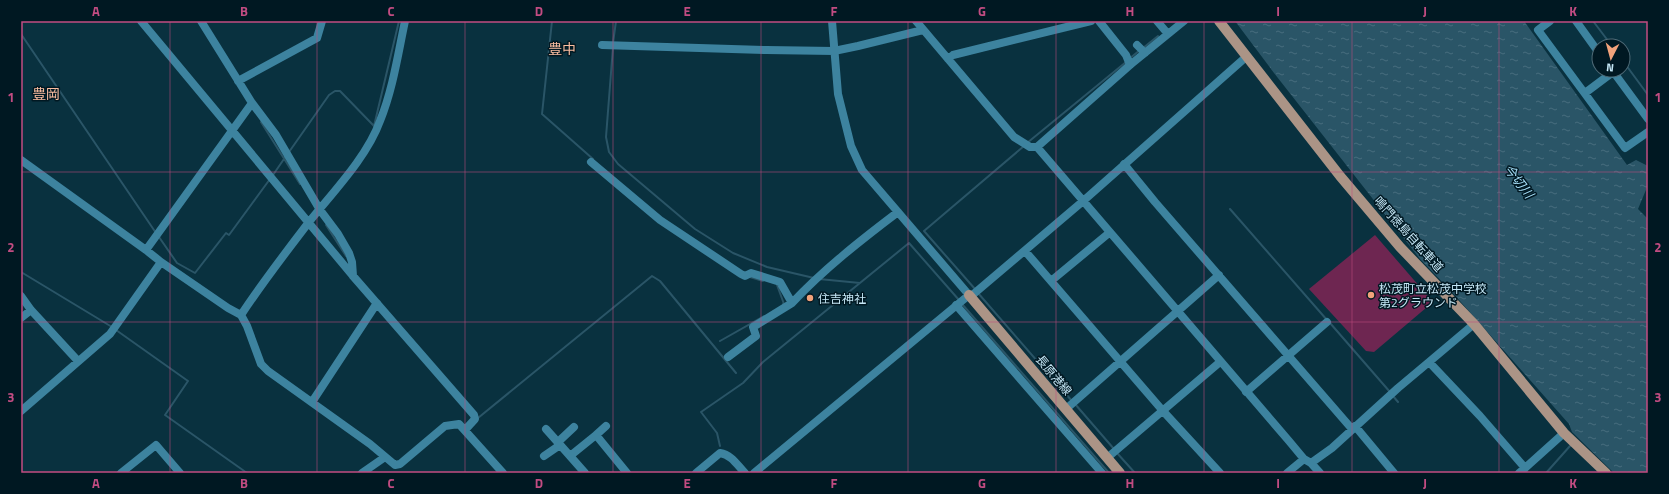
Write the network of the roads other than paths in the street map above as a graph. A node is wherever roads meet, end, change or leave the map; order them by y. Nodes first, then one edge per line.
1 (141, 21) edge
2 (201, 21) edge
3 (322, 21) edge
4 (405, 21) edge
5 (832, 21) edge
6 (916, 21) edge
7 (1091, 21) edge
8 (1099, 21) edge
9 (1157, 21) edge
10 (1184, 21) edge
11 (1219, 21) edge
12 (1550, 21) edge
13 (1576, 21) edge
14 (923, 30) junction
15 (1168, 34) junction
16 (1591, 41) edge
17 (602, 45) dead end
18 (1137, 45) dead end
19 (834, 51) junction
20 (1145, 53) junction
21 (1246, 57) junction
22 (948, 59) junction
23 (1130, 65) junction
24 (1603, 78) edge
25 (1617, 78) edge
26 (238, 81) junction
27 (1584, 93) junction
28 (252, 103) junction
29 (1648, 119) edge
30 (231, 131) junction
31 (1648, 132) edge
32 (1037, 148) junction
33 (21, 160) edge
34 (591, 162) dead end
35 (1124, 164) junction
36 (1082, 202) junction
37 (320, 210) junction
38 (898, 212) junction
39 (309, 222) junction
40 (1109, 233) junction
41 (146, 250) junction
42 (1025, 251) junction
43 (161, 262) junction
44 (1219, 275) junction
45 (353, 276) junction
46 (1051, 281) junction
47 (21, 296) edge
48 (970, 296) junction
49 (377, 303) junction
50 (792, 303) junction
51 (956, 305) junction
52 (31, 310) junction
53 (1177, 312) junction
54 (241, 314) junction
55 (21, 318) edge
56 (1327, 322) dead end
57 (1474, 324) junction
58 (1288, 356) junction
59 (728, 358) dead end
60 (78, 361) junction
61 (1120, 361) junction
62 (1220, 362) junction
63 (1429, 362) junction
64 (1246, 392) junction
65 (312, 402) junction
66 (1066, 409) junction
67 (21, 410) edge
68 (1162, 411) junction
69 (606, 426) dead end
70 (574, 427) dead end
71 (1354, 428) junction
72 (546, 429) dead end
73 (465, 430) junction
74 (1564, 433) junction
75 (596, 435) junction
76 (559, 443) junction
77 (544, 456) dead end
78 (570, 456) junction
79 (385, 457) junction
80 (1107, 458) junction
81 (1308, 461) junction
82 (1522, 471) edge
83 (121, 473) edge
84 (180, 473) edge
85 (362, 473) edge
86 (502, 473) edge
87 (585, 473) edge
88 (627, 473) edge
89 (696, 473) edge
90 (745, 473) edge
91 (754, 473) edge
92 (1102, 473) edge
93 (1119, 473) edge
94 (1220, 473) edge
95 (1287, 473) edge
96 (1320, 473) edge
97 (1394, 473) edge
98 (1606, 473) edge

1 - 30 street
2 - 26 street
3 - 26 street
4 - 37 street
5 - 19 street
6 - 14 street
7 - 22 street
8 - 23 street
9 - 15 street
10 - 15 street
11 - 21 main road, 鳴門徳島自転車道
12 - 27 street
13 - 16 street
14 - 19 street
14 - 22 street
15 - 20 street
17 - 19 street
18 - 20 street
19 - 38 street
20 - 23 street
21 - 35 street
21 - 57 main road, 鳴門徳島自転車道
22 - 32 street
23 - 32 street
24 - 27 street
25 - 29 street
26 - 28 street
27 - 31 street
28 - 30 street
28 - 37 street
30 - 39 street
30 - 41 street
32 - 36 street
33 - 41 street
34 - 50 street
35 - 36 street
35 - 44 street
36 - 40 street
36 - 42 street
37 - 39 street
37 - 45 street
38 - 48 street
38 - 50 street
39 - 45 street
39 - 54 street
40 - 46 street
40 - 53 street
41 - 43 street
42 - 46 street
42 - 48 street
43 - 54 street
43 - 60 street
44 - 53 street
44 - 58 street
45 - 49 street
46 - 61 street
47 - 52 street
48 - 51 street
48 - 66 main road, 長原港線
49 - 65 street
49 - 73 street
50 - 59 street
51 - 91 street
51 - 92 street
52 - 55 street
52 - 60 street
53 - 61 street
53 - 62 street
54 - 65 street
56 - 58 street
57 - 63 street
57 - 74 main road, 鳴門徳島自転車道
58 - 64 street
58 - 71 street
60 - 67 street
61 - 66 street
61 - 68 street
62 - 64 street
62 - 68 street
63 - 71 street
63 - 82 street
64 - 81 street
65 - 79 street
66 - 80 main road, 長原港線
68 - 80 street
68 - 94 street
69 - 75 street
70 - 76 street
71 - 81 street
71 - 97 street
72 - 76 street
73 - 79 street
73 - 86 street
74 - 82 street
74 - 98 main road, 鳴門徳島自転車道
75 - 78 street
75 - 88 street
76 - 77 street
76 - 78 street
78 - 87 street
79 - 85 street
80 - 93 main road, 長原港線
81 - 95 street
81 - 96 street
83 - 84 street
89 - 90 street

